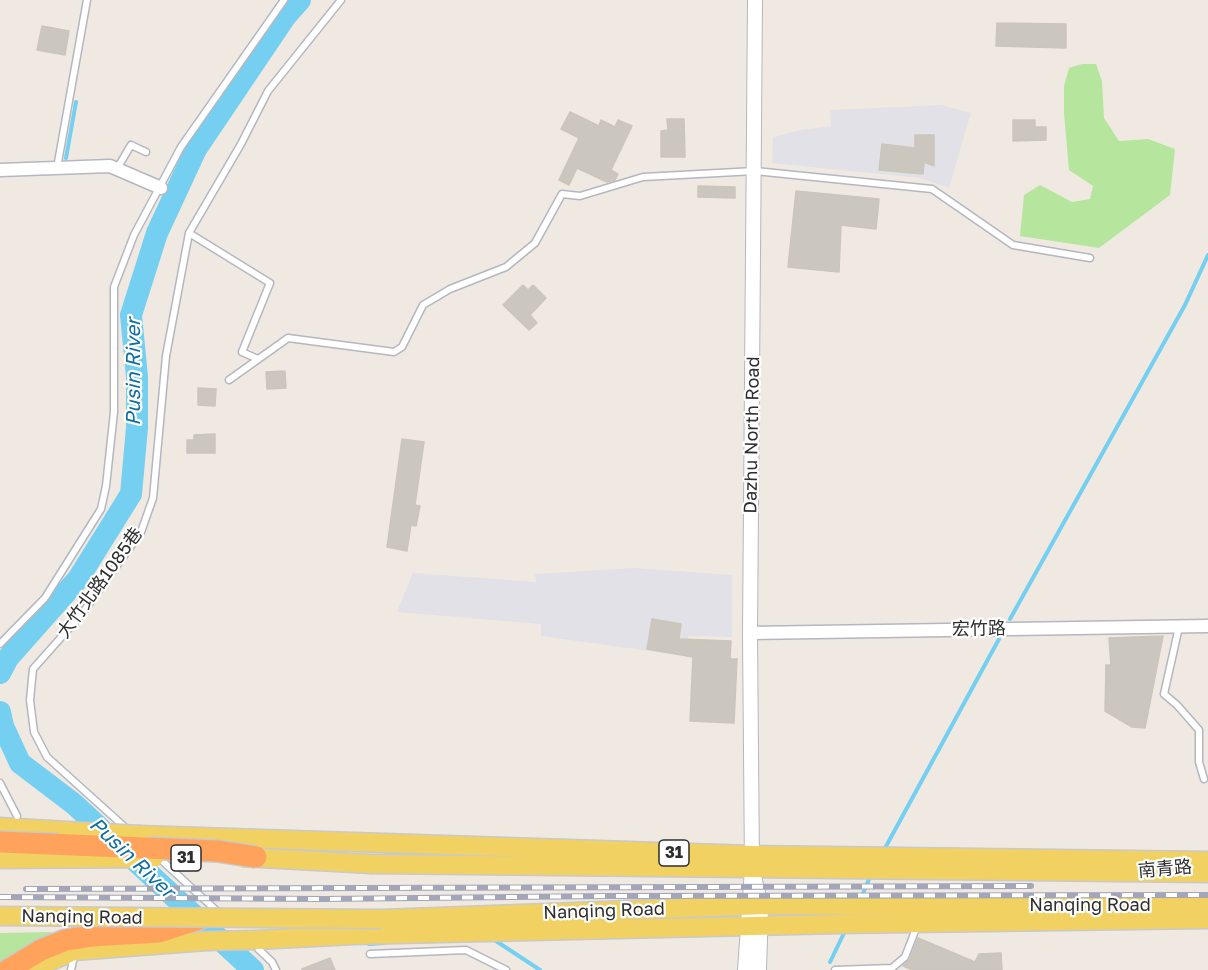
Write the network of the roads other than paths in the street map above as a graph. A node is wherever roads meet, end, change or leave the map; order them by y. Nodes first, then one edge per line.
1 (87, 0) edge
2 (284, 0) edge
3 (341, 0) edge
4 (755, 0) edge
5 (146, 152) dead end
6 (118, 167) junction
7 (57, 168) junction
8 (0, 170) edge
9 (754, 171) junction
10 (161, 188) junction
11 (189, 233) junction
12 (1090, 258) dead end
13 (258, 359) junction
14 (230, 380) dead end
15 (1179, 626) junction
16 (1208, 626) edge
17 (750, 633) junction
18 (0, 644) edge
19 (1204, 779) dead end
20 (0, 783) edge
21 (17, 816) dead end
22 (0, 827) edge
23 (0, 842) edge
24 (255, 857) junction
25 (0, 859) edge
26 (752, 862) junction
27 (1208, 863) edge
28 (1122, 873) junction
29 (1208, 873) edge
30 (754, 905) junction
31 (1118, 905) junction
32 (1208, 907) edge
33 (1208, 913) edge
34 (0, 916) edge
35 (199, 918) junction
36 (1208, 919) edge
37 (918, 923) junction
38 (754, 926) junction
39 (74, 951) junction
40 (370, 954) dead end
41 (8, 970) edge
42 (30, 970) edge
43 (71, 970) edge
44 (276, 970) edge
45 (506, 970) edge
46 (745, 970) edge
47 (759, 970) edge
48 (835, 970) edge

1 - 7 lane
2 - 10 lane
3 - 11 lane, 大竹北路1085巷
4 - 9 street, Dazhu North Road
5 - 6 lane
6 - 7 street
6 - 10 street
7 - 8 street
9 - 12 lane
9 - 13 lane
9 - 17 street, Dazhu North Road
10 - 18 lane
11 - 13 lane
11 - 44 lane, 大竹北路1085巷
13 - 14 lane
15 - 16 street, 宏竹路
15 - 17 street, 宏竹路
15 - 19 lane
17 - 26 street, Dazhu North Road
20 - 21 lane
22 - 26 main road, 31, bridge
23 - 24 highway, bridge
24 - 25 main road, Nanqing Road / 31, bridge
24 - 26 main road, Nanqing Road / 31, bridge
26 - 27 main road, 31
26 - 28 main road, Nanqing Road / 31
26 - 30 street, Dazhu North Road
27 - 28 main road, 南青路
28 - 29 main road, Nanqing Road / 31
30 - 31 main road, Nanqing Road
30 - 35 main road, Nanqing Road, bridge
30 - 38 street, Dazhu North Road
31 - 32 main road, Nanqing Road
31 - 33 main road, 南青路
34 - 35 main road, Nanqing Road, bridge
35 - 41 highway
36 - 37 main road
37 - 38 main road
37 - 48 lane
38 - 39 main road, bridge
38 - 46 street, Dazhu North Road
38 - 47 street, Dazhu North Road
39 - 42 main road
39 - 43 lane
40 - 45 lane

